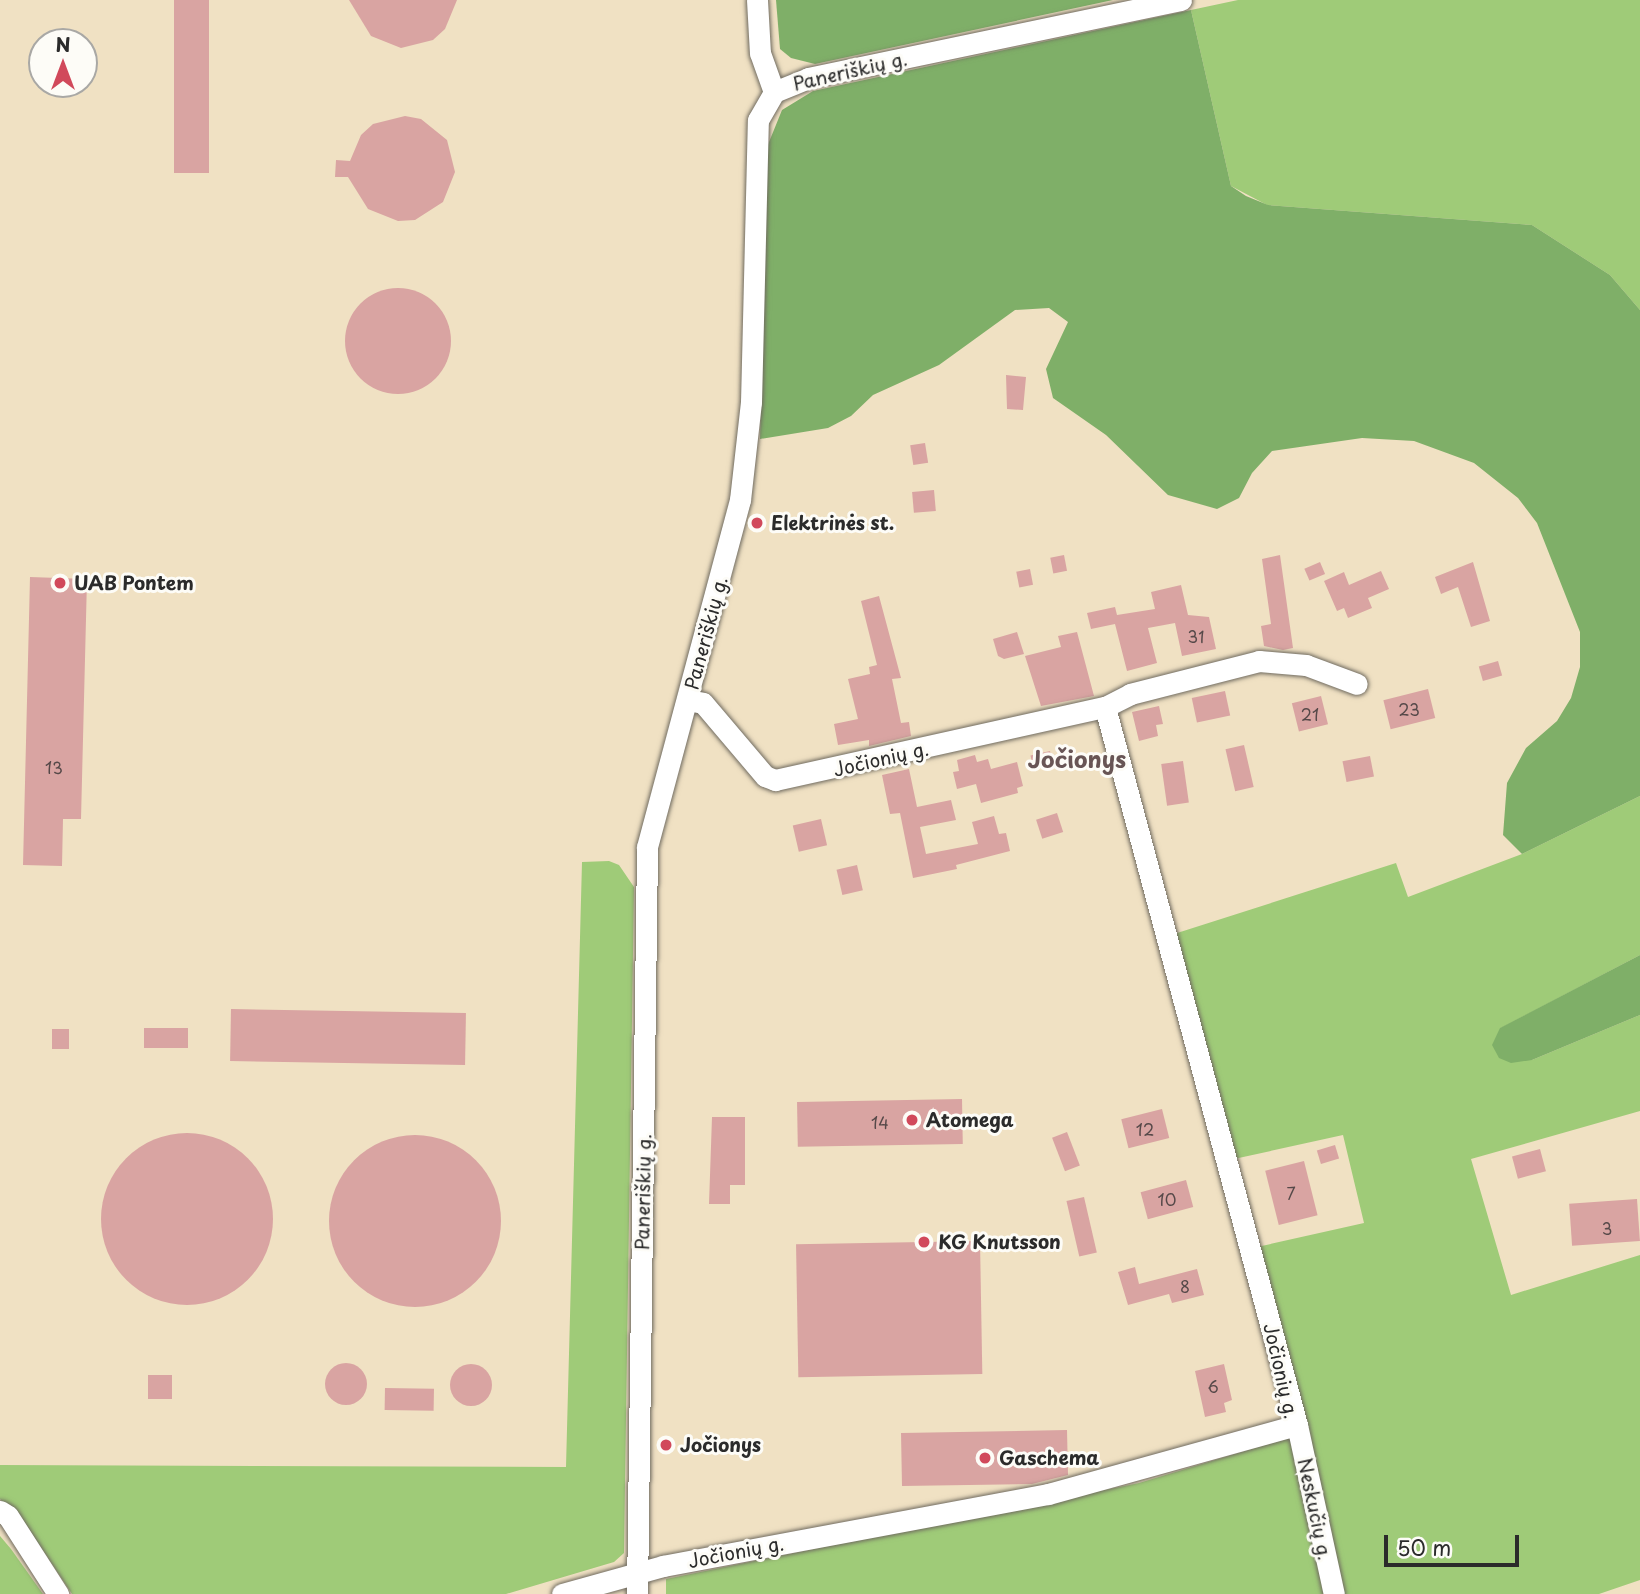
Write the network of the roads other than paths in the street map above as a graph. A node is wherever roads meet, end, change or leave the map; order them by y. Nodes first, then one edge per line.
1 (757, 0) edge
2 (1181, 0) edge
3 (774, 92) junction
4 (1357, 684) dead end
5 (688, 700) junction
6 (1105, 707) junction
7 (1297, 1425) junction
8 (0, 1511) edge
9 (637, 1584) edge
10 (58, 1594) edge
11 (562, 1594) edge
12 (1334, 1594) edge

1 - 3 street
2 - 3 street, Paneriškių g.
3 - 5 street, Paneriškių g.
4 - 6 street, Jočionių g.
5 - 6 street, Jočionių g.
5 - 9 street, Paneriškių g.
6 - 7 street, Jočionių g.
7 - 9 street, Jočionių g.
7 - 12 street, Neskučių g.
8 - 10 street
9 - 11 street, Jočionių g.

